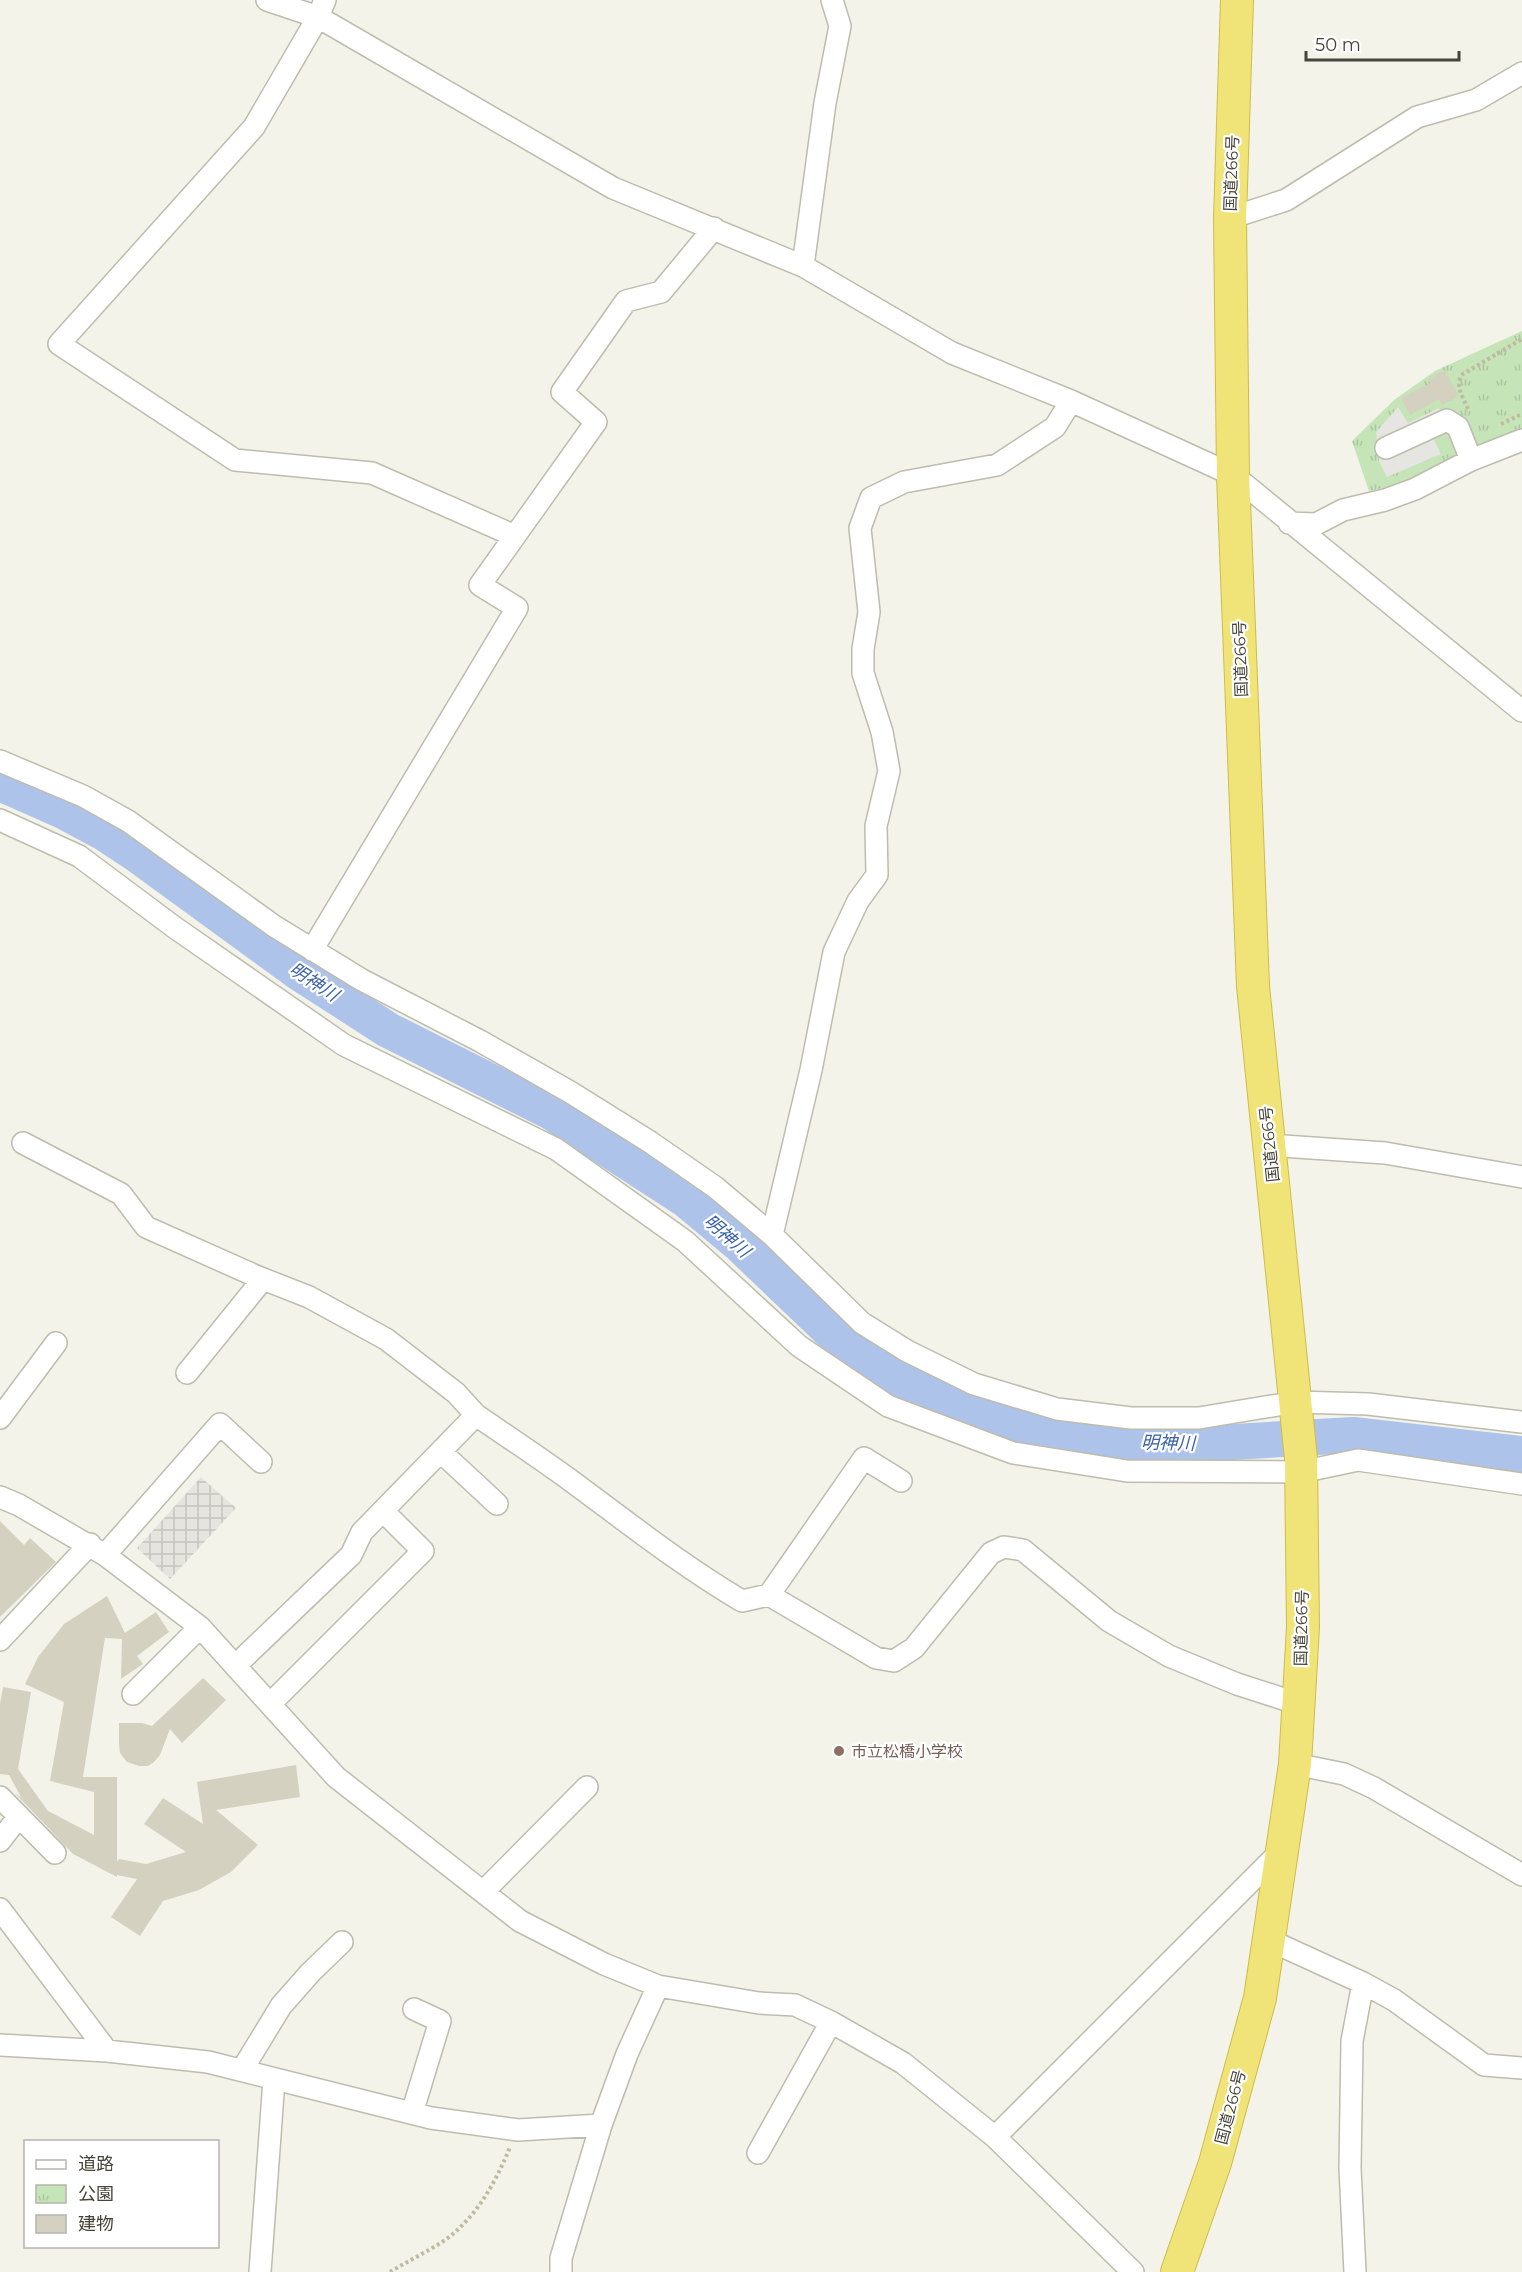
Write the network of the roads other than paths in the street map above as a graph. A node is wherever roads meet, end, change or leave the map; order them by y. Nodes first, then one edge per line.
1 (267, 0) edge
2 (832, 0) edge
3 (1237, 0) edge
4 (321, 9) edge
5 (1522, 73) edge
6 (1230, 218) junction
7 (714, 228) junction
8 (804, 266) junction
9 (1071, 401) junction
10 (1522, 440) edge
11 (1386, 448) dead end
12 (1471, 460) junction
13 (1233, 475) junction
14 (1290, 523) junction
15 (515, 536) junction
16 (1522, 711) edge
17 (0, 761) edge
18 (0, 820) edge
19 (312, 950) junction
20 (23, 1143) dead end
21 (1268, 1145) junction
22 (1522, 1178) edge
23 (772, 1235) junction
24 (263, 1279) junction
25 (56, 1343) dead end
26 (187, 1373) dead end
27 (1297, 1409) junction
28 (476, 1415) junction
29 (0, 1419) edge
30 (1522, 1422) edge
31 (441, 1452) junction
32 (261, 1462) dead end
33 (1301, 1465) junction
34 (901, 1481) dead end
35 (1522, 1484) edge
36 (0, 1497) edge
37 (497, 1504) dead end
38 (383, 1511) junction
39 (97, 1550) junction
40 (769, 1595) junction
41 (200, 1627) junction
42 (0, 1640) edge
43 (235, 1666) junction
44 (133, 1694) dead end
45 (270, 1704) junction
46 (1299, 1704) junction
47 (1295, 1764) junction
48 (587, 1787) dead end
49 (0, 1797) edge
50 (19, 1816) junction
51 (0, 1841) edge
52 (1283, 1849) junction
53 (55, 1852) dead end
54 (1522, 1875) edge
55 (483, 1892) junction
56 (0, 1909) edge
57 (1269, 1940) junction
58 (342, 1942) dead end
59 (1363, 1983) junction
60 (658, 1986) junction
61 (414, 2009) dead end
62 (831, 2022) junction
63 (0, 2045) edge
64 (106, 2051) junction
65 (1522, 2068) edge
66 (242, 2070) junction
67 (274, 2080) junction
68 (412, 2113) junction
69 (601, 2125) junction
70 (995, 2138) junction
71 (758, 2153) dead end
72 (260, 2272) edge
73 (561, 2272) edge
74 (1133, 2272) edge
75 (1177, 2272) edge
76 (1354, 2272) edge

1 - 4 street
2 - 8 street
3 - 6 highway, 国道266号
4 - 7 street
4 - 15 street
5 - 6 street
6 - 13 highway, 国道266号
7 - 8 street
7 - 15 street
8 - 9 street
9 - 13 street
9 - 23 street
10 - 12 street
11 - 12 street
12 - 14 street
13 - 14 street
13 - 21 highway, 国道266号
14 - 16 street
15 - 19 street
17 - 19 street
18 - 33 street
19 - 23 street
20 - 24 street
21 - 22 street
21 - 27 highway, 国道266号
23 - 27 street
24 - 26 street
24 - 28 street
25 - 29 street
27 - 30 street
27 - 33 highway, 国道266号
28 - 31 street
28 - 40 street
31 - 37 street
31 - 38 street
32 - 39 street
33 - 35 street
33 - 46 highway, 国道266号
34 - 40 street
36 - 39 street
38 - 43 street
38 - 45 street
39 - 41 street
39 - 42 street
40 - 46 street
41 - 43 street
41 - 44 street
43 - 45 street
45 - 55 street
46 - 47 highway, 国道266号
47 - 52 highway, 国道266号
47 - 54 street
48 - 55 street
49 - 50 street
50 - 51 street
50 - 53 street
52 - 57 highway, 国道266号
52 - 70 street
55 - 60 street
56 - 64 street
57 - 59 street
57 - 75 highway, 国道266号
58 - 66 street
59 - 65 street
59 - 76 street
60 - 62 street
60 - 69 street
61 - 68 street
62 - 70 street
62 - 71 street
63 - 64 street
64 - 66 street
66 - 67 street
67 - 68 street
67 - 72 street
68 - 69 street
69 - 73 street
70 - 74 street

